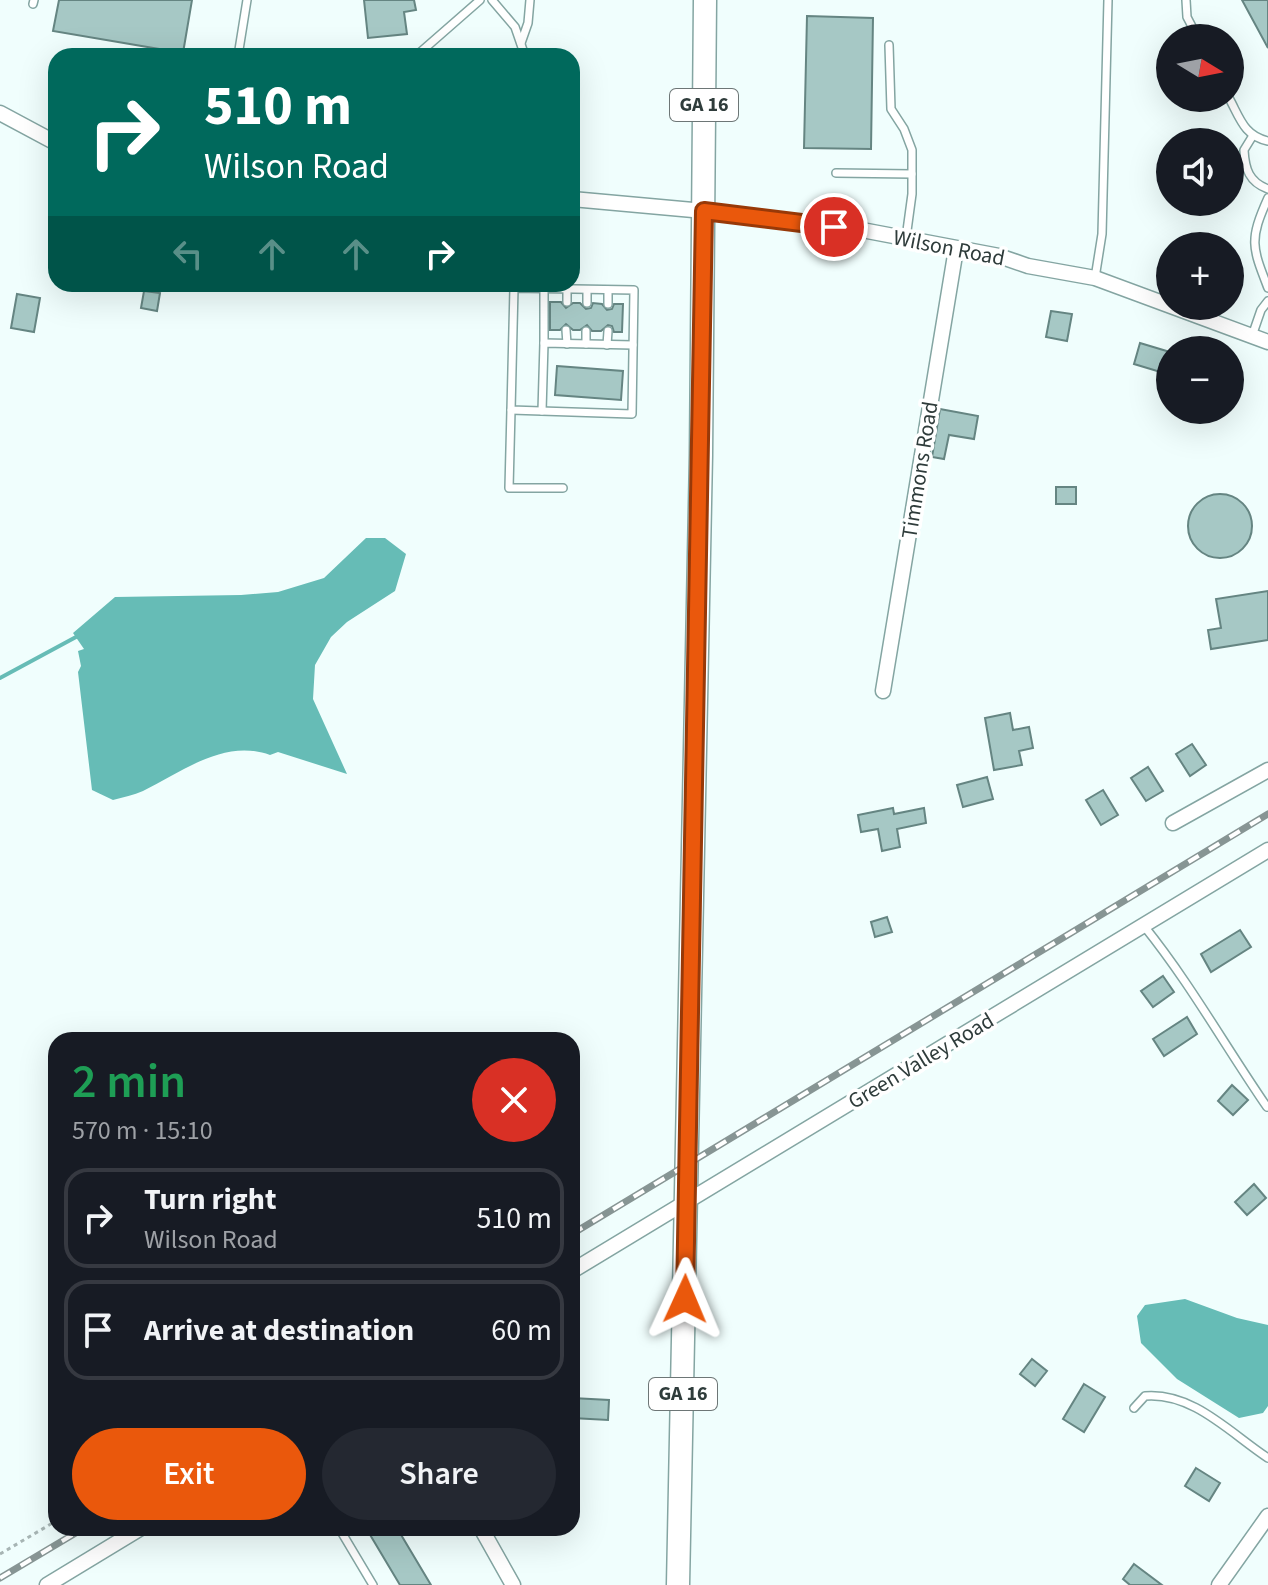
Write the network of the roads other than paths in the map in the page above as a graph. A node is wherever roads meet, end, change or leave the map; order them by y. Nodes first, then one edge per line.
1 (247, 0) edge
2 (480, 0) edge
3 (492, 0) edge
4 (530, 0) edge
5 (705, 0) edge
6 (1108, 0) edge
7 (1186, 0) edge
8 (1191, 24) edge
9 (521, 43) junction
10 (889, 45) dead end
11 (239, 48) edge
12 (425, 48) edge
13 (523, 48) edge
14 (1236, 112) edge
15 (0, 113) edge
16 (1252, 137) junction
17 (48, 139) edge
18 (1268, 141) edge
19 (836, 173) dead end
20 (912, 174) junction
21 (1268, 189) edge
22 (1268, 198) edge
23 (580, 200) edge
24 (704, 211) junction
25 (905, 240) junction
26 (956, 249) junction
27 (1095, 278) junction
28 (1268, 288) edge
29 (580, 290) edge
30 (587, 290) junction
31 (608, 290) junction
32 (514, 292) edge
33 (544, 292) edge
34 (567, 292) edge
35 (1268, 301) edge
36 (567, 302) dead end
37 (587, 303) dead end
38 (608, 304) dead end
39 (566, 330) dead end
40 (586, 331) dead end
41 (608, 331) dead end
42 (1252, 336) junction
43 (1268, 341) edge
44 (544, 343) junction
45 (567, 344) junction
46 (586, 344) junction
47 (607, 345) junction
48 (633, 345) junction
49 (511, 410) junction
50 (542, 411) junction
51 (563, 488) dead end
52 (883, 691) dead end
53 (1268, 770) edge
54 (1173, 823) dead end
55 (1268, 850) edge
56 (1144, 926) junction
57 (1267, 1107) edge
58 (687, 1203) junction
59 (580, 1266) edge
60 (1134, 1408) dead end
61 (1268, 1458) edge
62 (1268, 1516) edge
63 (128, 1536) edge
64 (344, 1536) edge
65 (485, 1536) edge
66 (47, 1585) edge
67 (373, 1585) edge
68 (513, 1585) edge
69 (678, 1585) edge
70 (1219, 1585) edge

1 - 11 lane
2 - 12 lane
3 - 9 lane
4 - 9 lane
5 - 24 main road, GA 16
6 - 27 lane
7 - 8 lane
9 - 13 lane
10 - 20 lane
14 - 16 lane
15 - 17 street
16 - 18 lane
16 - 21 lane
19 - 20 lane
20 - 25 lane
22 - 28 lane
23 - 24 street, Wilson Road
24 - 25 street, Wilson Road
24 - 58 main road, GA 16
25 - 26 street, Wilson Road
26 - 27 street, Wilson Road
26 - 52 street, Timmons Road
27 - 42 street, Wilson Road
29 - 30 lane
30 - 31 lane
30 - 37 lane
31 - 38 lane
31 - 48 lane
32 - 49 lane
33 - 44 lane
34 - 36 lane
35 - 42 lane
39 - 45 lane
40 - 46 lane
41 - 47 lane
42 - 43 street, Wilson Road
44 - 45 lane
44 - 50 lane
45 - 46 lane
46 - 47 lane
47 - 48 lane
48 - 50 lane
49 - 50 lane
49 - 51 lane
53 - 54 street
55 - 56 street, Green Valley Road
56 - 57 lane
56 - 58 street, Green Valley Road
58 - 59 street, Green Valley Road
58 - 69 main road, GA 16
60 - 61 lane
62 - 70 street
63 - 66 street
64 - 67 lane
65 - 68 street

